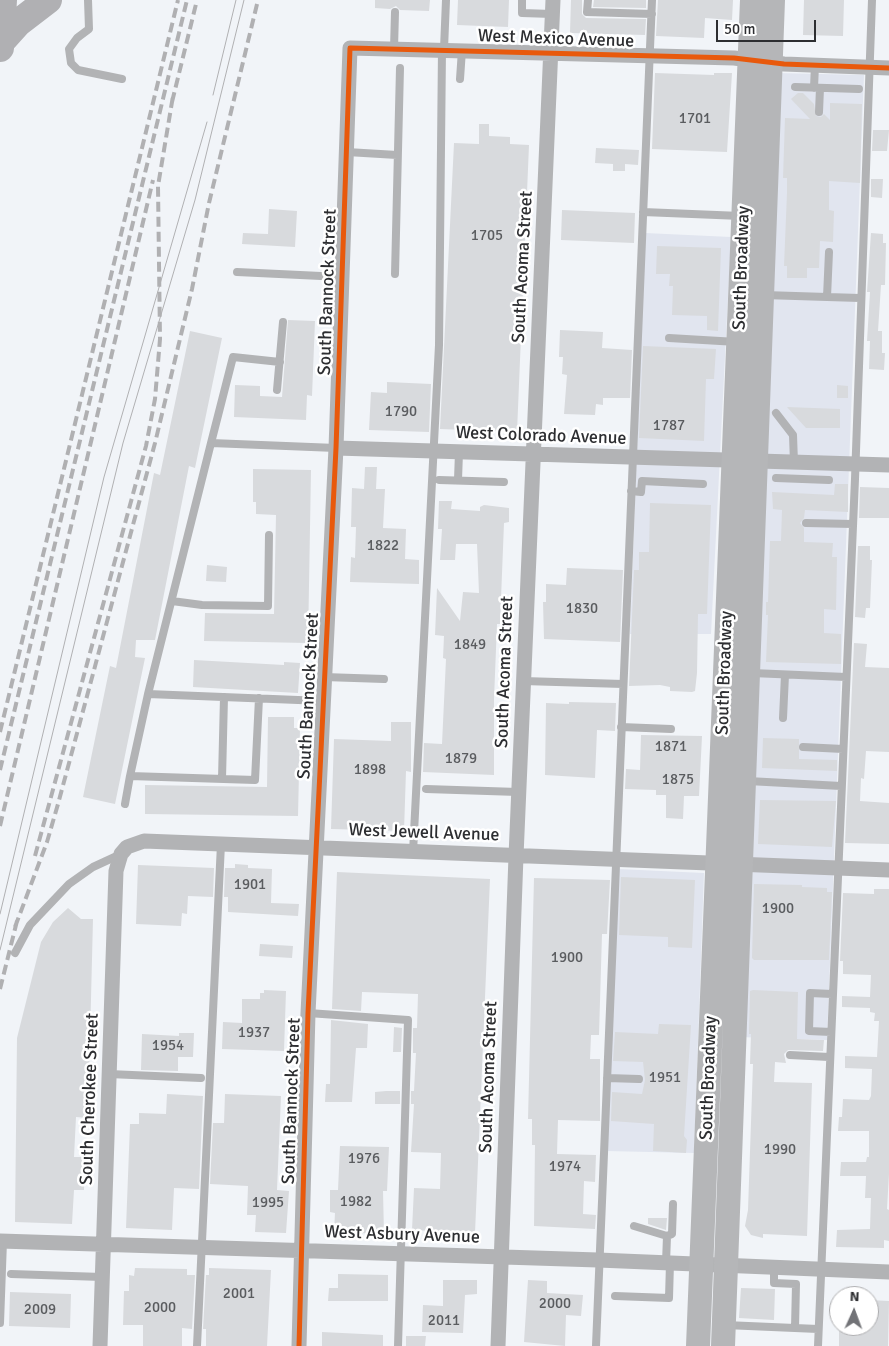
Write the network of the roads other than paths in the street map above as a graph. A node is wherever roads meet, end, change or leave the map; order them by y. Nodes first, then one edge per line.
1 (3, 0) edge
2 (48, 0) edge
3 (88, 0) edge
4 (446, 0) edge
5 (522, 0) edge
6 (588, 0) edge
7 (652, 0) edge
8 (752, 0) edge
9 (773, 0) edge
10 (872, 0) edge
11 (553, 7) edge
12 (395, 12) dead end
13 (652, 14) junction
14 (0, 43) edge
15 (350, 48) joint
16 (394, 48) junction
17 (443, 49) junction
18 (0, 50) edge
19 (462, 50) junction
20 (551, 51) junction
21 (650, 56) junction
22 (760, 61) junction
23 (815, 65) junction
24 (400, 68) dead end
25 (868, 68) junction
26 (889, 68) edge
27 (122, 79) dead end
28 (460, 79) dead end
29 (795, 87) dead end
30 (817, 88) junction
31 (859, 89) dead end
32 (819, 112) dead end
33 (346, 152) junction
34 (397, 154) junction
35 (643, 212) junction
36 (744, 216) junction
37 (829, 252) dead end
38 (237, 272) dead end
39 (395, 274) dead end
40 (342, 277) junction
41 (762, 295) junction
42 (827, 297) junction
43 (860, 298) junction
44 (283, 322) dead end
45 (669, 338) dead end
46 (738, 343) junction
47 (280, 362) junction
48 (277, 390) dead end
49 (776, 413) dead end
50 (211, 443) junction
51 (336, 448) junction
52 (434, 451) junction
53 (459, 452) junction
54 (533, 454) junction
55 (632, 457) junction
56 (744, 461) junction
57 (789, 462) junction
58 (816, 463) junction
59 (855, 464) junction
60 (889, 465) edge
61 (439, 480) dead end
62 (458, 480) junction
63 (816, 480) junction
64 (829, 480) dead end
65 (504, 482) dead end
66 (703, 484) dead end
67 (631, 491) junction
68 (806, 523) dead end
69 (853, 524) junction
70 (269, 535) dead end
71 (172, 601) junction
72 (747, 673) junction
73 (785, 675) junction
74 (324, 676) junction
75 (846, 677) junction
76 (384, 679) dead end
77 (523, 681) junction
78 (622, 684) junction
79 (148, 694) junction
80 (224, 698) junction
81 (259, 698) junction
82 (323, 701) junction
83 (783, 718) dead end
84 (621, 727) junction
85 (671, 729) dead end
86 (803, 747) dead end
87 (843, 749) junction
88 (130, 776) junction
89 (222, 779) junction
90 (743, 780) junction
91 (841, 786) junction
92 (426, 789) dead end
93 (518, 792) junction
94 (125, 804) dead end
95 (221, 844) junction
96 (315, 848) junction
97 (414, 852) junction
98 (121, 854) junction
99 (516, 856) junction
100 (615, 860) junction
101 (729, 864) junction
102 (838, 868) junction
103 (889, 870) edge
104 (15, 953) dead end
105 (832, 994) junction
106 (308, 1013) junction
107 (830, 1032) junction
108 (790, 1055) dead end
109 (830, 1058) junction
110 (109, 1074) junction
111 (200, 1078) dead end
112 (607, 1078) junction
113 (639, 1079) dead end
114 (673, 1204) dead end
115 (634, 1226) dead end
116 (667, 1236) junction
117 (2, 1241) edge
118 (103, 1244) junction
119 (200, 1247) junction
120 (301, 1251) junction
121 (402, 1254) junction
122 (500, 1257) junction
123 (598, 1260) junction
124 (668, 1263) junction
125 (714, 1264) junction
126 (774, 1267) junction
127 (820, 1269) junction
128 (889, 1272) edge
129 (11, 1274) dead end
130 (102, 1277) junction
131 (615, 1296) dead end
132 (0, 1323) edge
133 (795, 1328) junction
134 (818, 1329) junction
135 (723, 1336) edge
136 (100, 1346) edge
137 (197, 1346) edge
138 (298, 1346) edge
139 (398, 1346) edge
140 (498, 1346) edge
141 (596, 1346) edge
142 (698, 1346) edge
143 (818, 1346) edge

1 - 14 highway
2 - 14 highway
3 - 27 lane
4 - 17 lane
5 - 11 lane
6 - 13 lane
7 - 13 lane
8 - 22 main road, South Broadway
9 - 22 main road, South Broadway
10 - 25 lane
11 - 20 street, South Acoma Street
12 - 16 lane
13 - 21 lane
14 - 18 highway
15 - 16 street, West Mexico Avenue
15 - 33 street, South Bannock Street
16 - 17 street, West Mexico Avenue
17 - 19 street, West Mexico Avenue
17 - 52 lane
19 - 20 street, West Mexico Avenue
19 - 28 lane
20 - 21 street, West Mexico Avenue
20 - 54 street, South Acoma Street
21 - 22 street, West Mexico Avenue
21 - 35 lane
22 - 23 street, West Mexico Avenue
22 - 36 main road, South Broadway
22 - 41 main road, South Broadway
23 - 25 street, West Mexico Avenue
23 - 30 lane
24 - 34 lane
25 - 26 street, West Mexico Avenue
25 - 43 lane
29 - 30 lane
30 - 31 lane
30 - 32 lane
33 - 34 lane
33 - 40 street, South Bannock Street
34 - 39 lane
35 - 36 lane
35 - 55 lane
36 - 46 main road, South Broadway
37 - 42 lane
38 - 40 lane
40 - 51 street, South Bannock Street
41 - 42 lane
41 - 56 main road, South Broadway
42 - 43 lane
43 - 59 lane
44 - 47 lane
45 - 46 lane
46 - 56 main road, South Broadway
47 - 48 lane
47 - 50 lane
49 - 57 lane
50 - 51 lane
50 - 71 lane
51 - 52 street, West Colorado Avenue
51 - 74 street, South Bannock Street
52 - 53 street, West Colorado Avenue
52 - 97 lane
53 - 54 street, West Colorado Avenue
53 - 62 lane
54 - 55 street, West Colorado Avenue
54 - 77 street, South Acoma Street
55 - 56 street, West Colorado Avenue
55 - 67 lane
56 - 57 street, West Colorado Avenue
56 - 72 main road, South Broadway
56 - 101 main road, South Broadway
57 - 58 street, West Colorado Avenue
57 - 63 lane
58 - 59 street, West Colorado Avenue
58 - 63 lane
59 - 60 street, West Colorado Avenue
59 - 69 lane
61 - 62 lane
62 - 65 lane
63 - 64 lane
66 - 67 lane
67 - 78 lane
68 - 69 lane
69 - 75 lane
70 - 71 lane
71 - 79 lane
72 - 73 lane
72 - 90 main road, South Broadway
73 - 75 lane
73 - 83 lane
74 - 76 lane
74 - 82 street, South Bannock Street
75 - 87 lane
77 - 78 lane
77 - 93 street, South Acoma Street
78 - 84 lane
79 - 80 lane
79 - 88 lane
80 - 81 lane
80 - 89 lane
81 - 82 lane
81 - 89 lane
82 - 96 street, South Bannock Street
84 - 85 lane
84 - 100 lane
86 - 87 lane
87 - 91 lane
88 - 89 lane
88 - 94 lane
90 - 91 lane
90 - 101 main road, South Broadway
91 - 102 lane
92 - 93 lane
93 - 99 street, South Acoma Street
95 - 96 street, West Jewell Avenue
95 - 98 street, West Jewell Avenue
95 - 119 lane
96 - 97 street, West Jewell Avenue
96 - 106 street, South Bannock Street
97 - 99 street, West Jewell Avenue
98 - 104 lane
98 - 110 street, South Cherokee Street
99 - 100 street, West Jewell Avenue
99 - 122 street, South Acoma Street
100 - 101 street, West Jewell Avenue
100 - 112 lane
101 - 102 street, West Jewell Avenue
101 - 125 main road, South Broadway
102 - 103 street, West Jewell Avenue
102 - 105 lane
105 - 107 lane
105 - 107 lane
106 - 120 street, South Bannock Street
106 - 121 lane
107 - 109 lane
108 - 109 lane
109 - 127 lane
110 - 111 lane
110 - 118 street, South Cherokee Street
112 - 113 lane
112 - 123 lane
114 - 116 lane
115 - 116 lane
116 - 124 lane
117 - 118 street, West Asbury Avenue
117 - 132 lane
118 - 119 street, West Asbury Avenue
118 - 130 street, South Cherokee Street
119 - 120 street, West Asbury Avenue
119 - 137 lane
120 - 121 street, West Asbury Avenue
120 - 138 street, South Bannock Street
121 - 122 street, West Asbury Avenue
121 - 139 lane
122 - 123 street, West Asbury Avenue
122 - 140 street, South Acoma Street
123 - 124 street, West Asbury Avenue
123 - 141 lane
124 - 125 street, West Asbury Avenue
124 - 131 lane
125 - 126 street, West Asbury Avenue
125 - 135 main road, South Broadway
125 - 142 main road, South Broadway
126 - 127 street, West Asbury Avenue
126 - 133 lane
127 - 128 street, West Asbury Avenue
127 - 134 lane
129 - 130 lane
130 - 136 street, South Cherokee Street
133 - 134 lane
133 - 135 lane
134 - 143 lane

